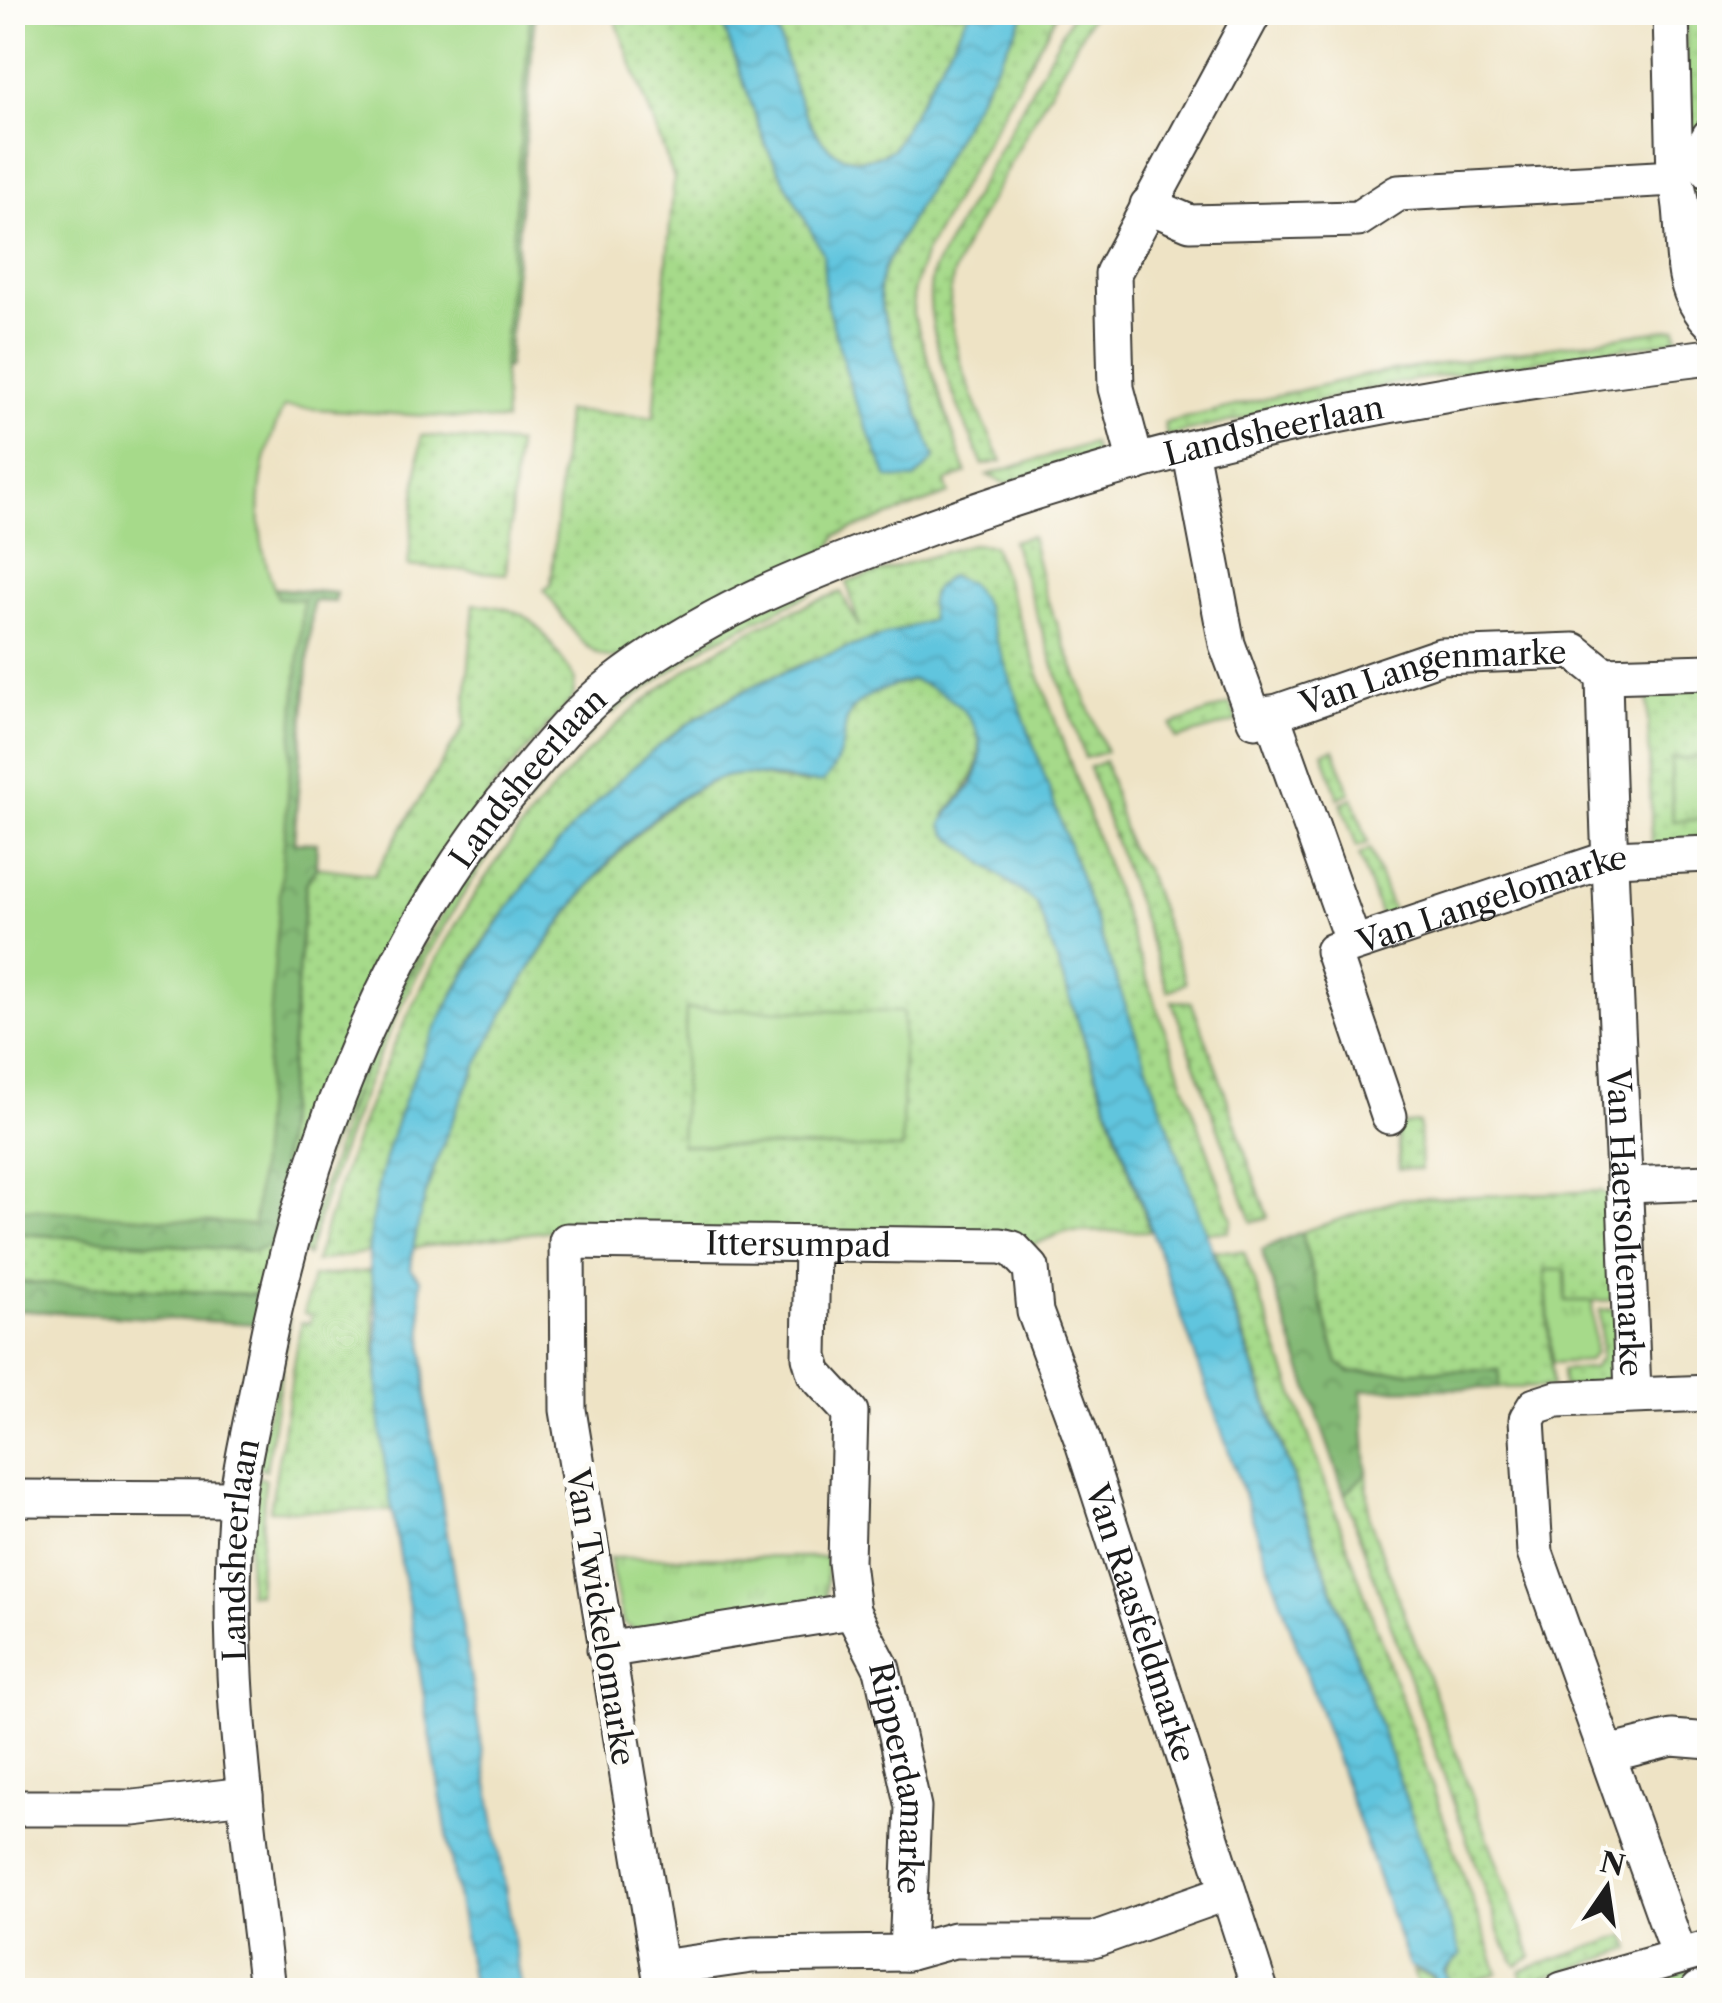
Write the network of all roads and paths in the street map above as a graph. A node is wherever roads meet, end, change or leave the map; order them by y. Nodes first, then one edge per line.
1 (1254, 12) edge
2 (1671, 12) edge
3 (1710, 136) edge
4 (1692, 175) edge
5 (1148, 205) junction
6 (1698, 293) edge
7 (1710, 321) edge
8 (1710, 357) edge
9 (1190, 449) junction
10 (1136, 463) junction
11 (1710, 672) edge
12 (1604, 675) junction
13 (1271, 713) junction
14 (1710, 854) edge
15 (1612, 858) junction
16 (1354, 943) junction
17 (1389, 1116) dead end
18 (1710, 1182) edge
19 (1626, 1185) junction
20 (566, 1241) joint
21 (812, 1244) junction
22 (1024, 1260) joint
23 (1710, 1393) edge
24 (1633, 1395) junction
25 (12, 1498) edge
26 (238, 1499) junction
27 (852, 1611) junction
28 (605, 1650) junction
29 (1710, 1741) edge
30 (1609, 1754) junction
31 (245, 1795) junction
32 (12, 1808) edge
33 (1228, 1892) junction
34 (1694, 1951) edge
35 (907, 1952) junction
36 (662, 1979) edge
37 (1606, 1983) edge
38 (1710, 1988) edge
39 (267, 1990) edge
40 (1260, 1990) edge
41 (1562, 1990) edge
42 (1698, 1990) edge

1 - 5 street
2 - 4 street
3 - 4 street
4 - 5 street
4 - 6 street
5 - 10 street
6 - 7 street
8 - 9 street, Landsheerlaan
9 - 10 street, Landsheerlaan
9 - 13 street
10 - 26 street, Landsheerlaan
11 - 12 street, Van Langenmarke
12 - 13 street, Van Langenmarke
12 - 15 street, Van Haersoltemarke
13 - 16 street
14 - 15 street, Van Langelomarke
15 - 16 street, Van Langelomarke
15 - 19 street, Van Haersoltemarke
16 - 17 street, Van Langelomarke
18 - 19 street
19 - 24 street, Van Haersoltemarke
20 - 21 street, Ittersumpad
20 - 28 street, Van Twickelomarke
21 - 22 street, Ittersumpad
21 - 27 street, Ripperdamarke
22 - 33 street, Van Raasfeldmarke
23 - 24 street
24 - 30 street, Van Haersoltemarke
25 - 26 street
26 - 31 street, Landsheerlaan
27 - 28 street
27 - 35 street, Ripperdamarke
28 - 36 street, Van Twickelomarke
29 - 30 street
30 - 34 street, Van Haersoltemarke
31 - 32 street
31 - 39 street, Landsheerlaan
33 - 35 street
33 - 40 street, Van Raasfeldmarke
34 - 37 street
35 - 36 street
37 - 41 street
38 - 42 street

